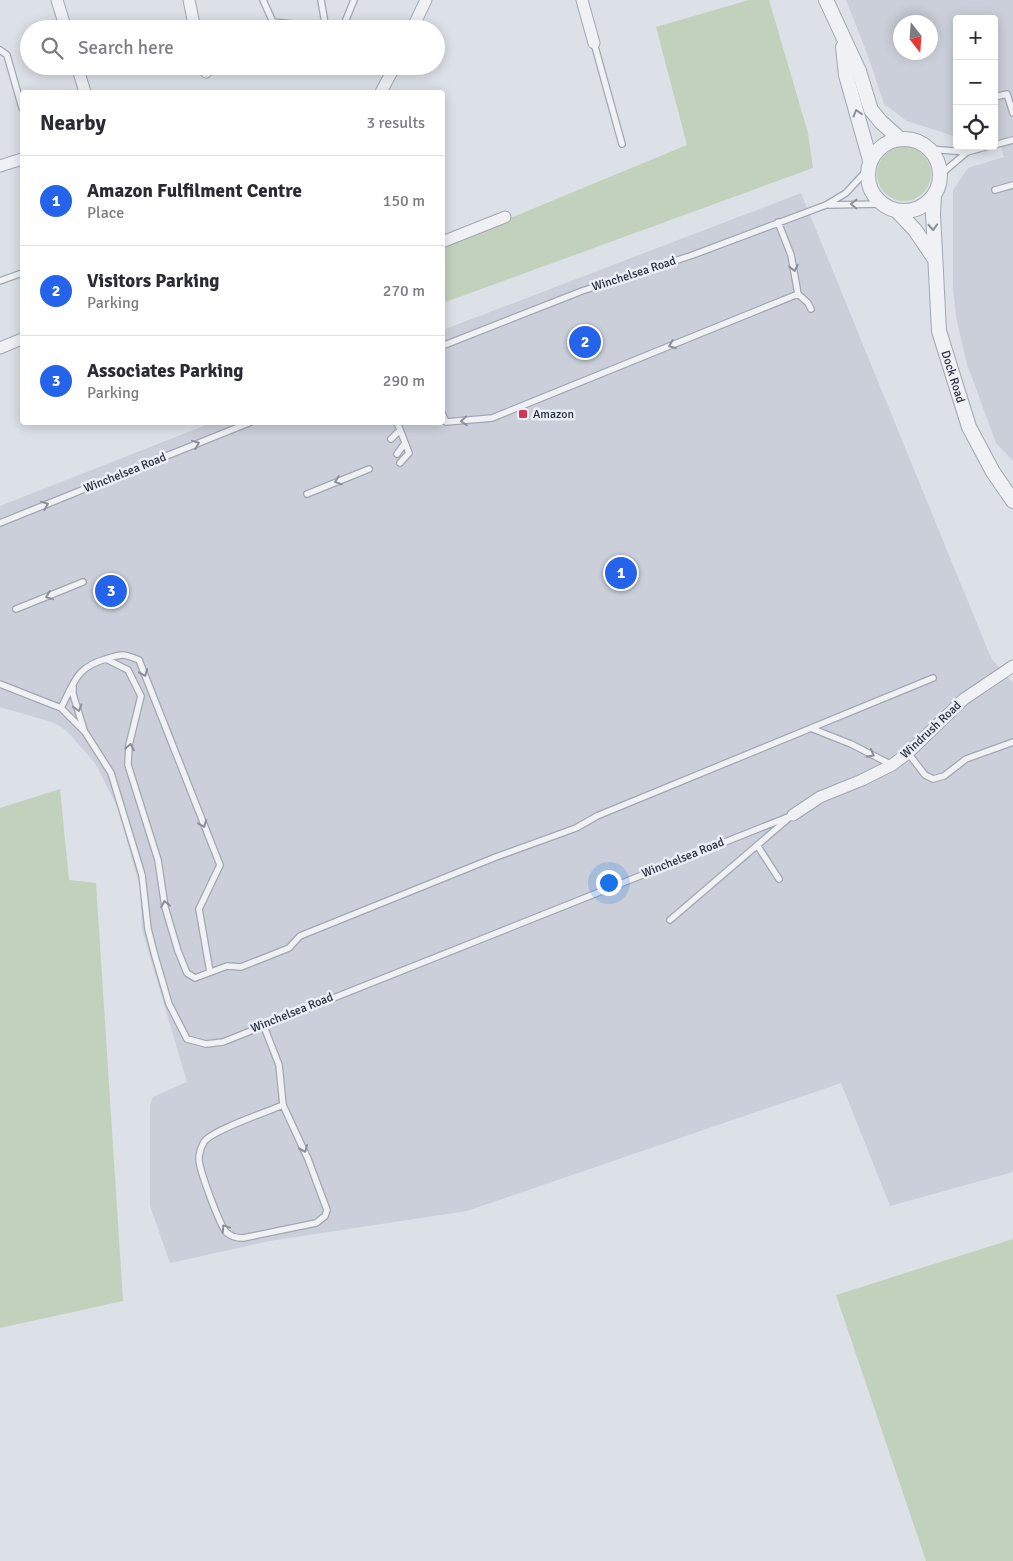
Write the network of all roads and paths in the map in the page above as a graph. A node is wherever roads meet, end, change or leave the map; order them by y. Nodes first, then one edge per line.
1 (57, 0) edge
2 (188, 0) edge
3 (263, 0) edge
4 (321, 0) edge
5 (354, 0) edge
6 (426, 0) edge
7 (582, 0) edge
8 (826, 0) edge
9 (63, 20) edge
10 (193, 20) edge
11 (272, 20) edge
12 (324, 20) edge
13 (346, 20) edge
14 (416, 20) edge
15 (841, 36) junction
16 (594, 43) joint
17 (0, 50) edge
18 (80, 75) edge
19 (389, 75) edge
20 (84, 90) edge
21 (382, 90) edge
22 (998, 96) edge
23 (20, 101) edge
24 (1013, 113) edge
25 (900, 139) junction
26 (1013, 140) edge
27 (622, 144) dead end
28 (998, 144) edge
29 (929, 149) junction
30 (974, 150) edge
31 (967, 152) junction
32 (20, 161) edge
33 (869, 165) junction
34 (0, 166) edge
35 (940, 175) junction
36 (1013, 185) edge
37 (995, 190) dead end
38 (934, 195) junction
39 (882, 204) junction
40 (826, 205) junction
41 (897, 210) junction
42 (505, 217) dead end
43 (778, 222) junction
44 (445, 241) edge
45 (935, 259) junction
46 (20, 274) edge
47 (0, 282) edge
48 (798, 294) junction
49 (811, 309) dead end
50 (20, 340) edge
51 (445, 345) edge
52 (0, 348) edge
53 (445, 420) edge
54 (244, 425) edge
55 (398, 425) edge
56 (400, 430) junction
57 (390, 439) dead end
58 (405, 443) junction
59 (397, 454) dead end
60 (400, 463) dead end
61 (369, 469) dead end
62 (1008, 487) edge
63 (307, 494) dead end
64 (1013, 500) edge
65 (0, 523) edge
66 (83, 582) dead end
67 (16, 609) dead end
68 (106, 658) junction
69 (1013, 666) edge
70 (933, 678) dead end
71 (0, 684) edge
72 (73, 684) junction
73 (61, 708) junction
74 (813, 729) junction
75 (85, 732) junction
76 (1013, 742) edge
77 (908, 753) junction
78 (892, 765) junction
79 (793, 815) junction
80 (757, 845) junction
81 (778, 879) dead end
82 (670, 920) dead end
83 (210, 972) junction
84 (263, 1024) junction
85 (283, 1105) junction

1 - 9 street
2 - 10 street
3 - 11 lane
4 - 12 lane
5 - 13 lane
6 - 14 street
7 - 16 street
8 - 15 street
15 - 25 street
33 -> 15 street
16 - 27 lane
17 - 23 lane
18 - 20 street
19 - 21 street
22 - 24 lane
25 - 29 street
25 - 33 street
26 - 28 lane
29 - 31 lane
29 - 35 street
30 - 31 lane
31 - 35 lane
32 - 34 street
33 - 39 street
33 - 40 lane, Winchelsea Road
35 - 38 street, Dock Road
36 - 37 lane
38 - 41 street
38 -> 45 street, Dock Road
39 -> 40 lane, Winchelsea Road
39 - 41 street
40 - 43 lane, Winchelsea Road
41 - 45 street
42 - 44 street
43 -> 48 lane
43 - 51 lane, Winchelsea Road
45 - 62 street, Dock Road
46 - 47 lane
48 - 49 lane
48 -> 53 lane
50 - 52 street
65 -> 54 lane, Winchelsea Road
55 - 56 lane
56 - 57 lane
56 - 58 lane
58 - 59 lane
58 - 60 lane
61 -> 63 lane
62 - 64 street, Dock Road
66 -> 67 lane
68 - 72 lane
83 -> 68 lane
68 -> 83 lane
69 - 77 street, Windrush Road
70 - 74 lane
71 - 73 lane, Winchelsea Road
72 - 73 lane
72 -> 75 lane
73 - 75 lane, Winchelsea Road
74 -> 78 lane
74 - 83 lane
75 - 84 lane, Winchelsea Road
76 - 77 lane
77 - 78 street, Windrush Road
78 - 79 street, Windrush Road
79 - 80 lane
79 - 84 lane, Winchelsea Road
80 - 81 lane
80 - 82 lane
84 - 85 lane
85 -> 85 lane

